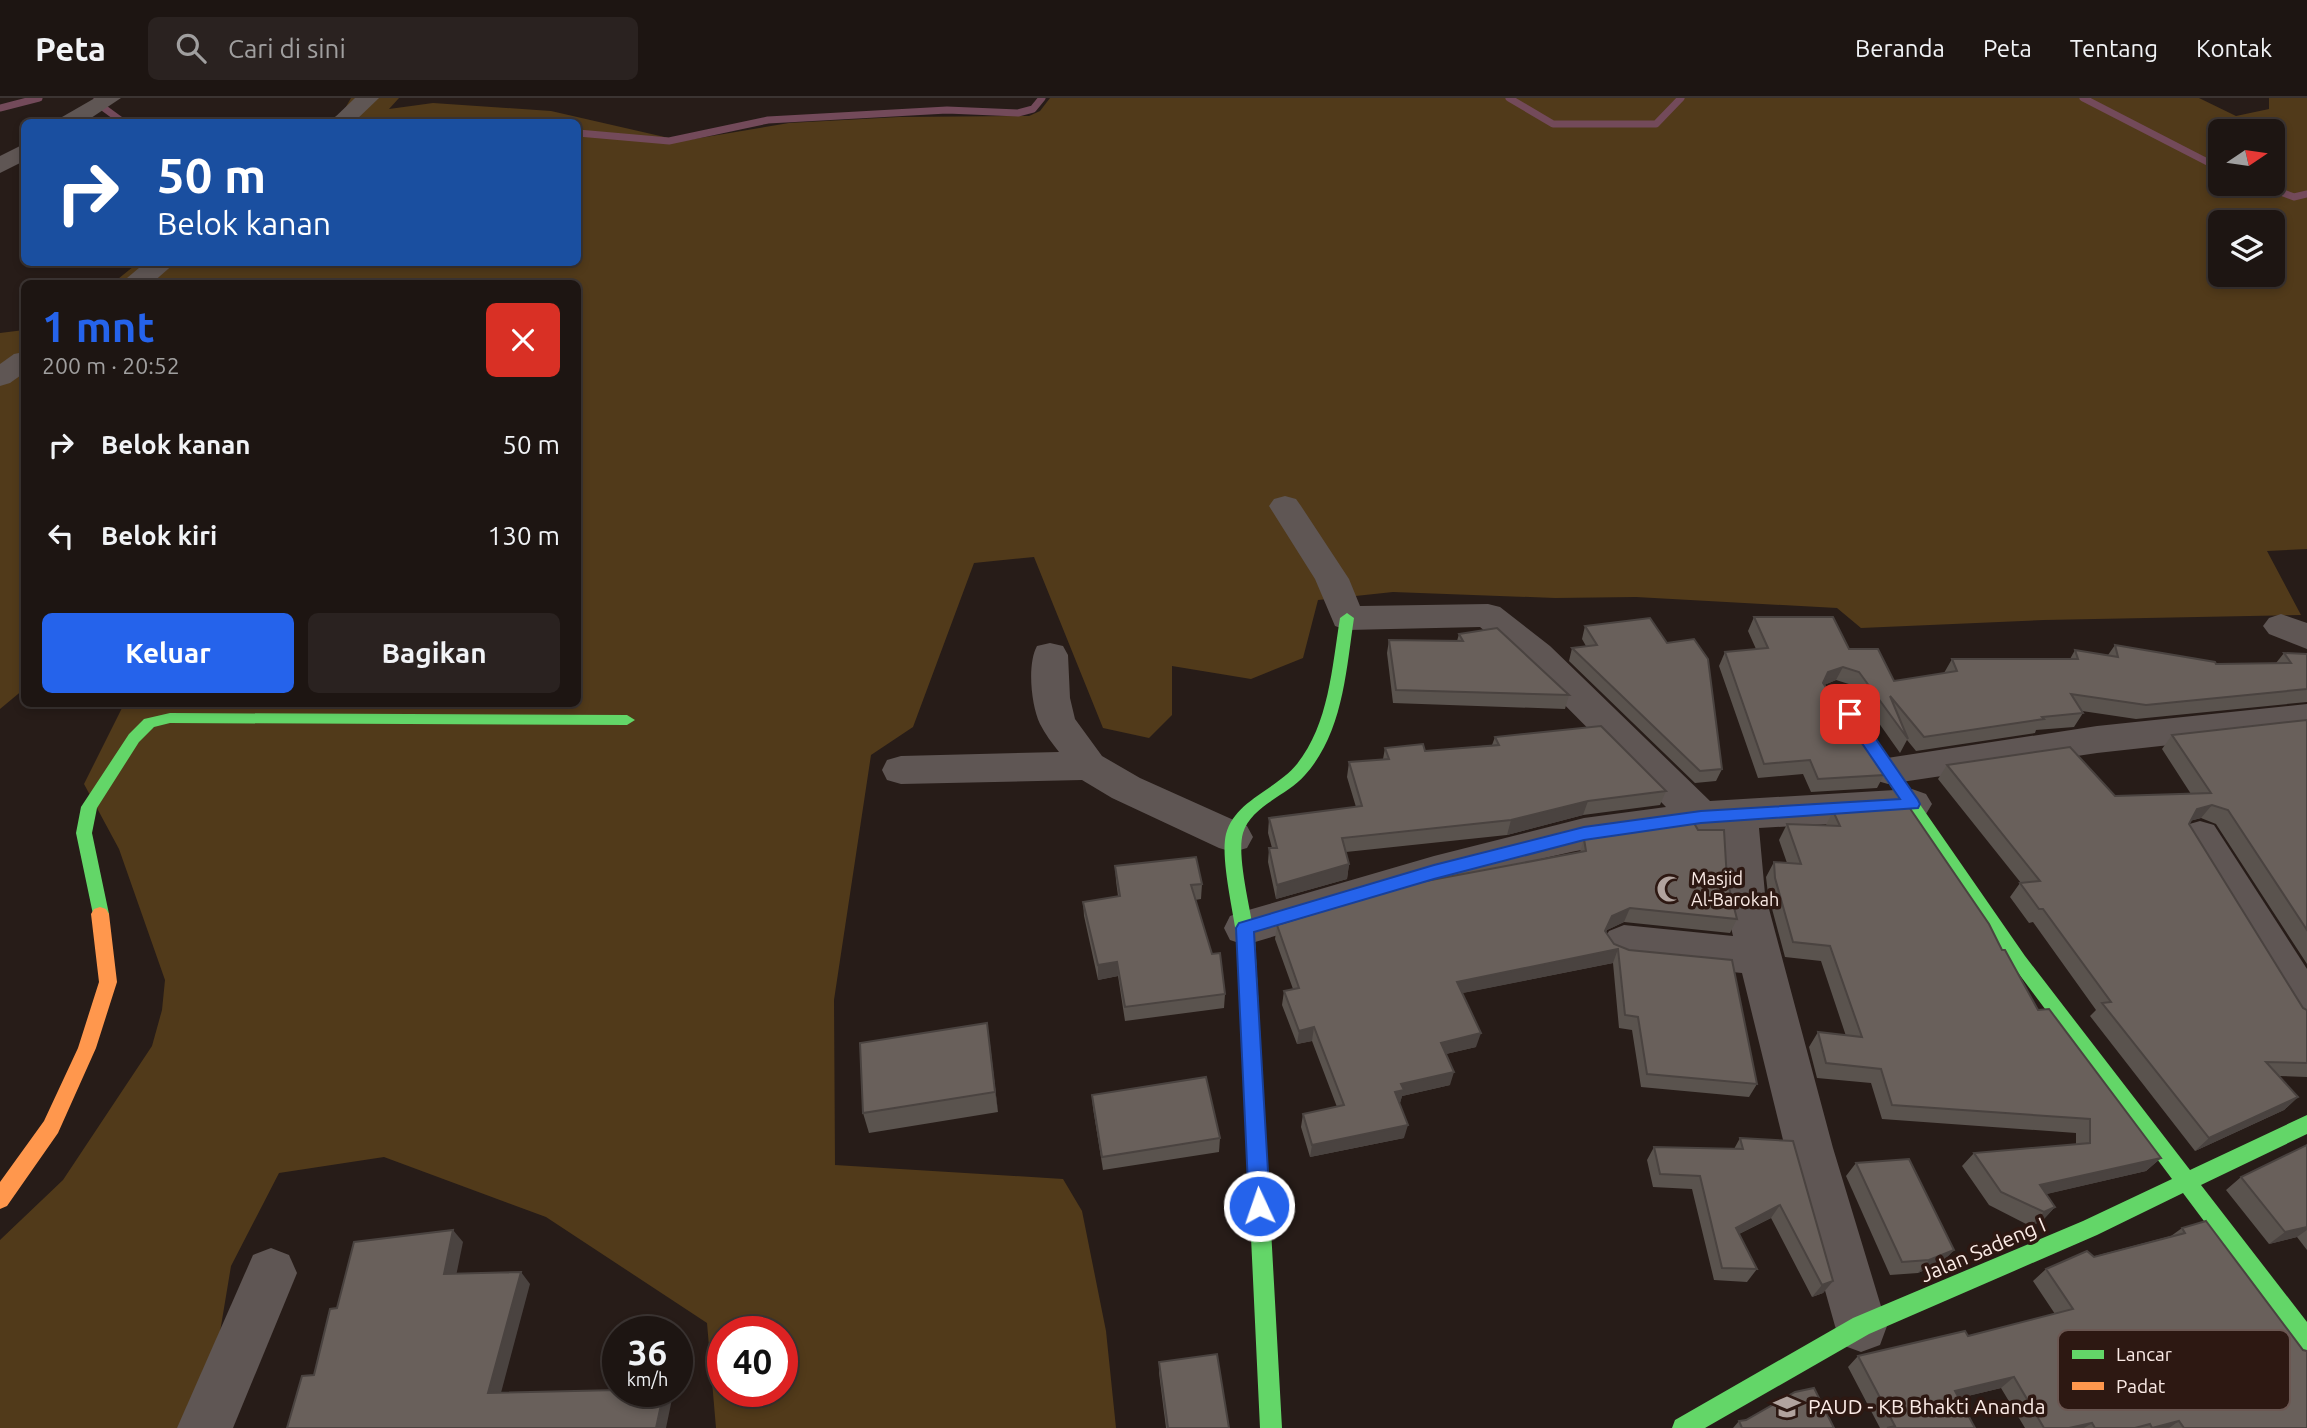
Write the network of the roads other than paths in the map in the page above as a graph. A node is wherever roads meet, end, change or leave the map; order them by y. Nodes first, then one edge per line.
1 (110, 98) edge
2 (368, 98) edge
3 (75, 119) edge
4 (344, 119) edge
5 (21, 153) edge
6 (0, 166) edge
7 (158, 266) edge
8 (139, 280) edge
9 (21, 362) edge
10 (0, 377) edge
11 (1284, 506) dead end
12 (1347, 618) junction
13 (1050, 655) dead end
14 (1838, 696) dead end
15 (2307, 717) edge
16 (627, 720) dead end
17 (1088, 766) junction
18 (901, 770) dead end
19 (1888, 770) junction
20 (1912, 804) junction
21 (1719, 817) junction
22 (2200, 836) edge
23 (1233, 837) junction
24 (1245, 928) junction
25 (1624, 943) dead end
26 (1760, 957) junction
27 (2307, 1007) edge
28 (2307, 1124) edge
29 (2187, 1184) junction
30 (0, 1199) edge
31 (271, 1273) dead end
32 (1861, 1326) junction
33 (2307, 1340) edge
34 (205, 1428) edge
35 (1271, 1428) edge
36 (1683, 1428) edge

1 - 3 street
2 - 4 street
5 - 6 street
7 - 8 street
9 - 10 street
11 - 12 street
12 - 21 street
12 - 23 street
13 - 17 street
14 - 19 street
15 - 19 street
16 - 30 street
17 - 18 street
17 - 23 street
19 - 20 street
20 - 21 street
20 - 29 street
21 - 24 street
21 - 26 street
22 - 27 street
23 - 24 street
24 - 35 street
25 - 26 street
26 - 32 street
28 - 29 street, Jalan Sadeng I
29 - 32 street, Jalan Sadeng I
29 - 33 street
31 - 34 street
32 - 36 street, Jalan Sadeng I

